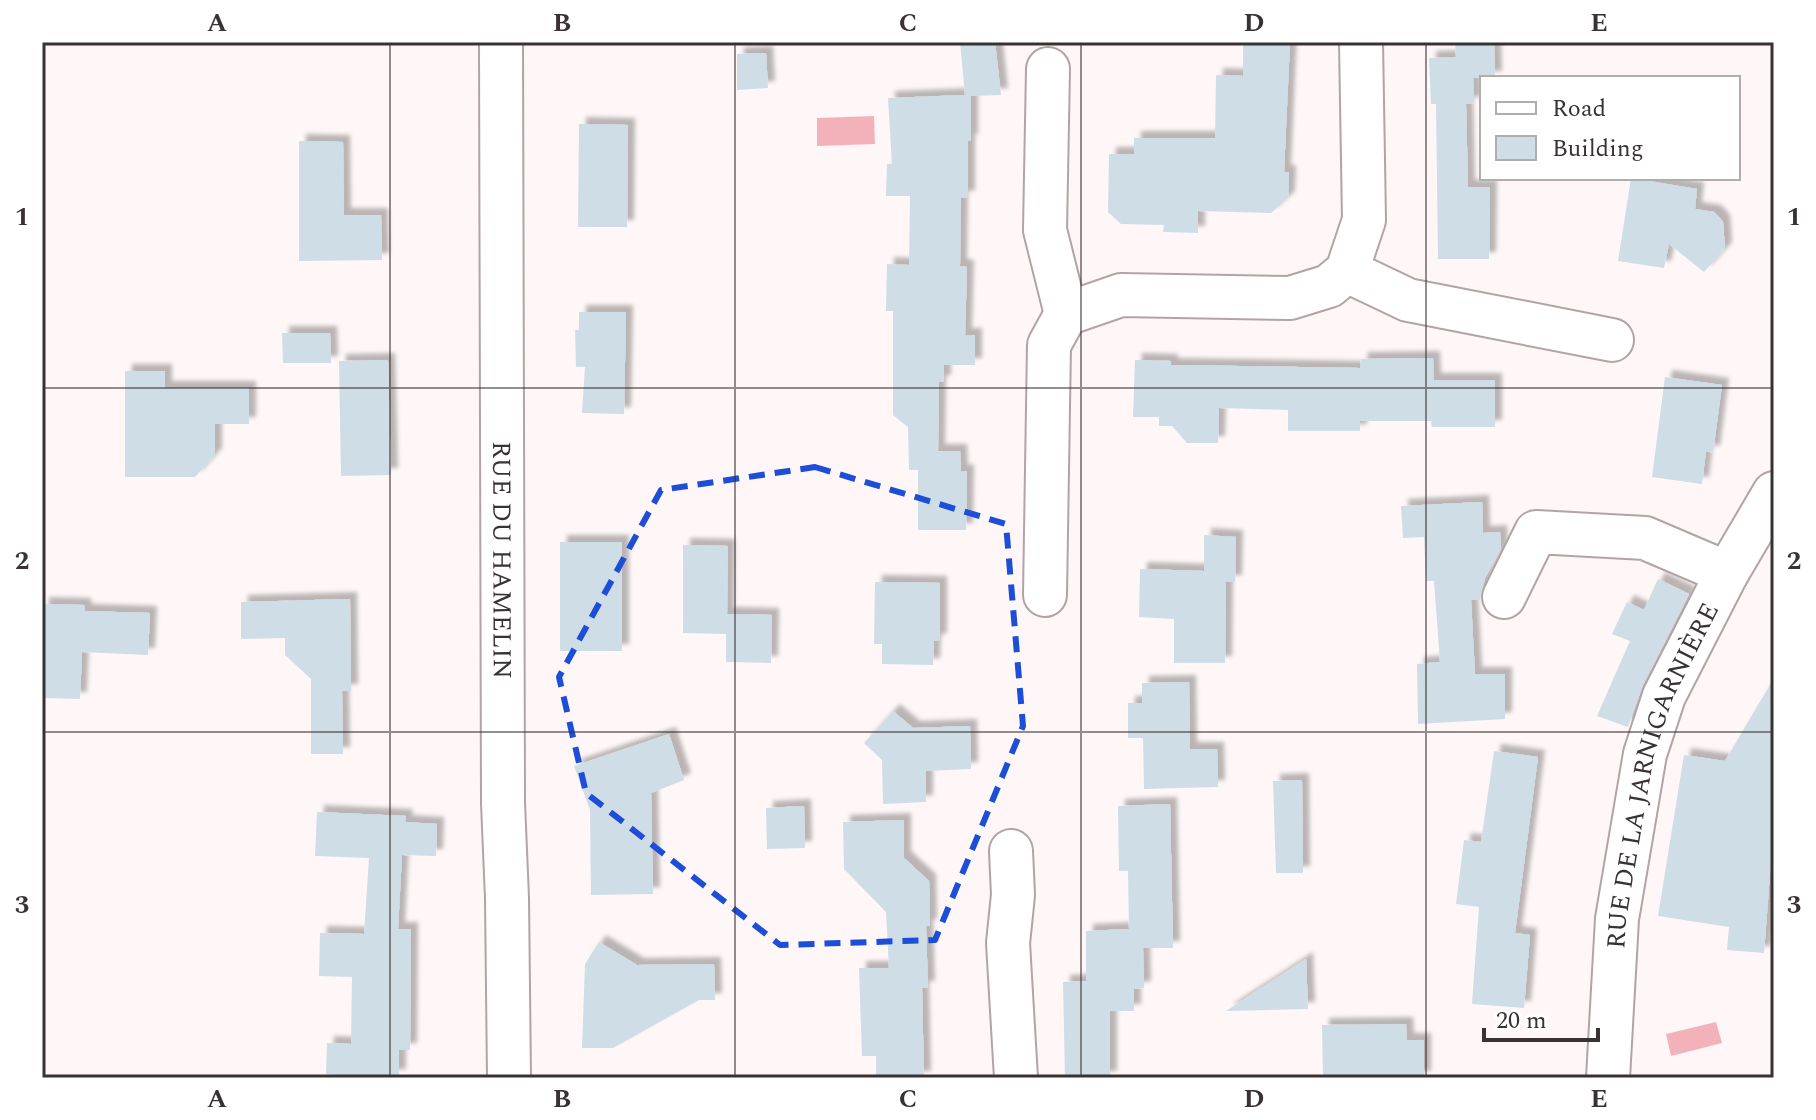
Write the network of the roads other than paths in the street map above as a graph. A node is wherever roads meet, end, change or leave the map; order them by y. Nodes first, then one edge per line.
1 (501, 42) edge
2 (1361, 42) edge
3 (1048, 69) dead end
4 (1347, 271) junction
5 (1066, 314) junction
6 (1612, 340) dead end
7 (1774, 493) edge
8 (1727, 573) junction
9 (1045, 595) dead end
10 (1504, 597) dead end
11 (1011, 851) dead end
12 (509, 1078) edge
13 (1016, 1078) edge
14 (1608, 1078) edge

1 - 12 street, RUE DU HAMELIN
2 - 4 street
3 - 5 street
4 - 5 street
4 - 6 street
5 - 9 street
7 - 8 street, RUE DE LA JARNIGARNIÈRE
8 - 10 street
8 - 14 street, RUE DE LA JARNIGARNIÈRE
11 - 13 street

